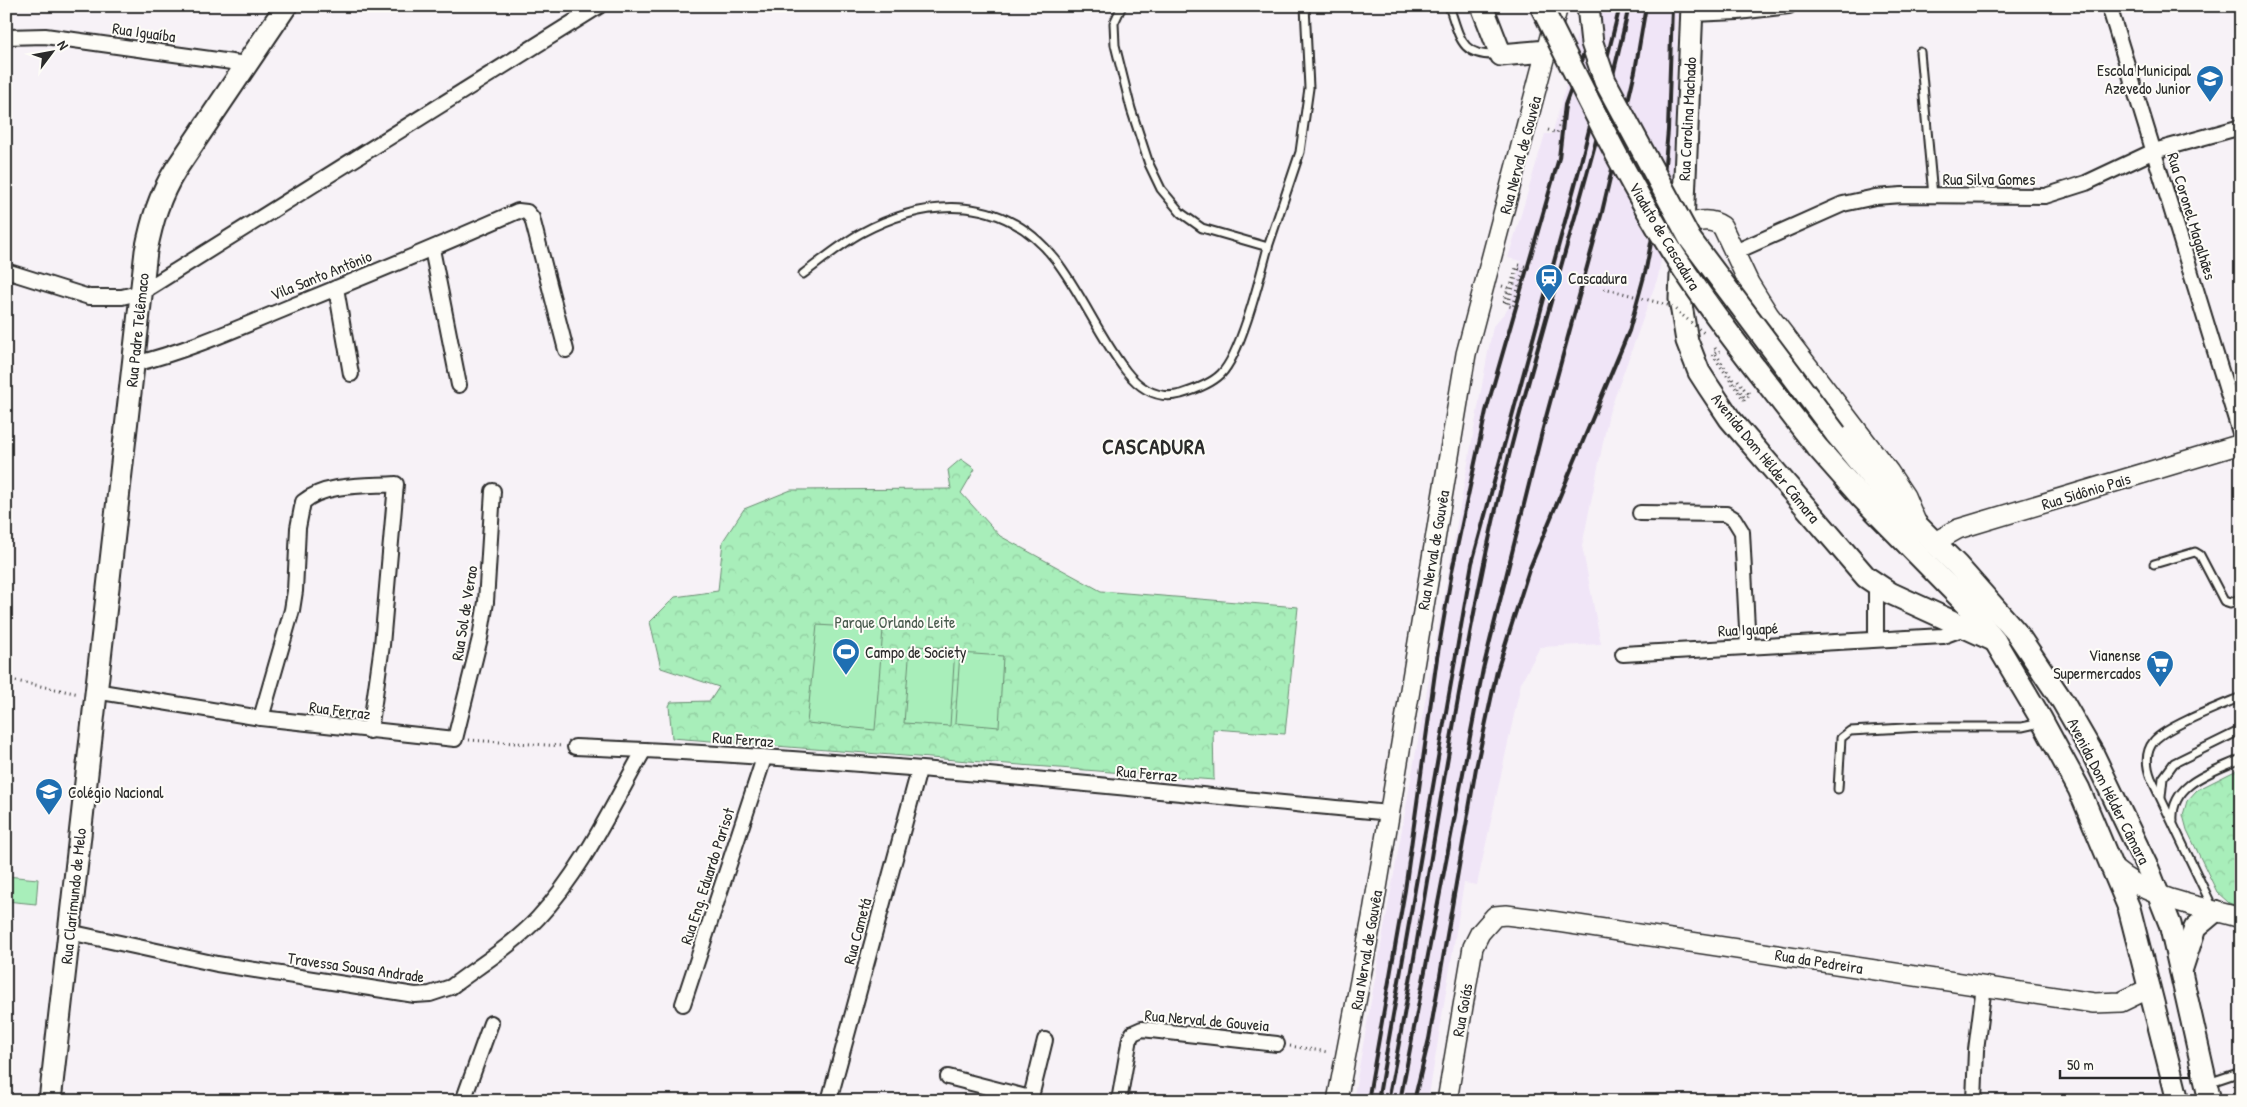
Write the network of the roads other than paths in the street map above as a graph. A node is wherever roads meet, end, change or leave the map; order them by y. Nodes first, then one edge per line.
1 (286, 6) edge
2 (599, 6) edge
3 (1122, 6) edge
4 (1305, 6) edge
5 (1449, 6) edge
6 (1482, 6) edge
7 (1541, 6) edge
8 (1558, 6) edge
9 (1588, 6) edge
10 (1789, 6) edge
11 (2109, 6) edge
12 (1692, 10) edge
13 (6, 37) edge
14 (1547, 51) junction
15 (1920, 52) dead end
16 (1501, 55) junction
17 (246, 64) junction
18 (2241, 127) edge
19 (2154, 151) junction
20 (1933, 196) junction
21 (1682, 231) junction
22 (1268, 247) junction
23 (432, 248) junction
24 (1735, 252) junction
25 (6, 271) edge
26 (803, 274) dead end
27 (336, 288) junction
28 (142, 292) junction
29 (566, 350) dead end
30 (134, 364) junction
31 (351, 374) dead end
32 (460, 385) dead end
33 (1836, 434) joint
34 (2241, 436) edge
35 (2241, 444) edge
36 (1817, 448) joint
37 (493, 491) dead end
38 (1640, 513) dead end
39 (1918, 528) junction
40 (1933, 543) junction
41 (2154, 564) dead end
42 (1876, 584) junction
43 (2241, 598) edge
44 (1968, 628) junction
45 (1876, 639) junction
46 (1995, 641) junction
47 (1748, 647) junction
48 (1622, 654) dead end
49 (95, 691) junction
50 (2241, 697) edge
51 (261, 718) junction
52 (2043, 723) junction
53 (2241, 730) edge
54 (370, 731) junction
55 (456, 739) joint
56 (575, 747) road end
57 (644, 750) junction
58 (764, 758) junction
59 (2241, 759) edge
60 (919, 770) junction
61 (1838, 789) dead end
62 (2161, 798) junction
63 (1390, 813) junction
64 (2174, 826) junction
65 (2114, 869) junction
66 (2160, 896) junction
67 (2214, 912) junction
68 (2241, 918) edge
69 (1486, 923) joint
70 (69, 932) junction
71 (2181, 971) junction
72 (1984, 986) junction
73 (2150, 988) junction
74 (683, 1004) dead end
75 (491, 1023) dead end
76 (1045, 1040) dead end
77 (1277, 1044) road end
78 (2241, 1072) edge
79 (948, 1077) dead end
80 (2207, 1092) edge
81 (1030, 1099) edge
82 (50, 1101) edge
83 (464, 1101) edge
84 (829, 1101) edge
85 (1119, 1101) edge
86 (1337, 1101) edge
87 (1447, 1101) edge
88 (1974, 1101) edge
89 (2178, 1101) edge

1 - 17 main road, Rua Padre Telêmaco
2 - 28 street
3 - 22 lane
4 - 22 lane
5 - 16 lane
6 - 16 main road
7 - 36 main road, Viaduto de Cascadura, bridge
8 - 14 main road, Rua Nerval de Gouvêa
9 - 33 main road, Viaduto de Cascadura, bridge
10 - 12 street
11 - 19 street, Rua Coronel Magalhães
12 - 21 main road, Rua Carolina Machado
13 - 17 street, Rua Iguaíba
14 - 16 main road
14 - 63 main road, Rua Nerval de Gouvêa
15 - 20 lane
17 - 28 main road, Rua Padre Telêmaco
18 - 19 street, Rua Silva Gomes
19 - 20 street, Rua Silva Gomes
19 - 34 street, Rua Coronel Magalhães
20 - 24 street, Rua Silva Gomes
21 - 24 main road, Avenida Dom Hélder Câmara
21 - 42 main road, Avenida Dom Hélder Câmara
22 - 26 lane
23 - 27 street, Vila Santo Antônio
23 - 29 street, Vila Santo Antônio
23 - 32 street
24 - 39 main road, Avenida Dom Hélder Câmara
25 - 28 street
27 - 30 street, Vila Santo Antônio
27 - 31 street
28 - 30 main road, Rua Padre Telêmaco
30 - 49 main road, Rua Padre Telêmaco
33 - 39 main road, Avenida Dom Hélder Câmara
35 - 40 main road, Rua Sidônio Pais
36 - 46 main road, Avenida Dom Hélder Câmara
37 - 55 street, Rua Sol de Verao
38 - 47 street
39 - 40 main road, Avenida Dom Hélder Câmara
40 - 66 main road, Avenida Dom Hélder Câmara
41 - 43 lane
42 - 44 main road, Avenida Dom Hélder Câmara
42 - 45 street
44 - 45 street, Rua Iguapé
44 - 46 main road, Avenida Dom Hélder Câmara
45 - 47 street, Rua Iguapé
46 - 52 main road, Avenida Dom Hélder Câmara
47 - 48 street, Rua Iguapé
49 - 51 street, Rua Ferraz
49 - 70 main road, Rua Clarimundo de Melo
50 - 62 lane
51 - 54 street, Rua Ferraz
51 - 54 street
52 - 61 lane
52 - 65 main road, Avenida Dom Hélder Câmara
53 - 62 lane
54 - 55 street, Rua Ferraz
56 - 57 street, Rua Ferraz
57 - 58 street, Rua Ferraz
57 - 70 street, Travessa Sousa Andrade
58 - 60 street, Rua Ferraz
58 - 74 street, Rua Eng. Eduardo Parisot
59 - 64 lane
60 - 63 street, Rua Ferraz
60 - 84 street, Rua Cametá
62 - 64 lane
63 - 86 main road, Rua Nerval de Gouvêa
64 - 67 lane
65 - 66 main road
65 - 73 main road, Avenida Dom Hélder Câmara
66 - 67 main road
66 - 71 main road, Avenida Dom Hélder Câmara
67 - 68 main road
67 - 71 main road
69 - 72 main road, Rua da Pedreira
69 - 87 main road, Rua Goiás
70 - 82 main road, Rua Clarimundo de Melo
71 - 80 main road, Avenida Dom Hélder Câmara
72 - 73 main road, Rua da Pedreira
72 - 88 street
73 - 89 main road, Avenida Dom Hélder Câmara
75 - 83 street
76 - 81 street
77 - 85 street, Rua Nerval de Gouveia
78 - 80 lane
79 - 81 street

